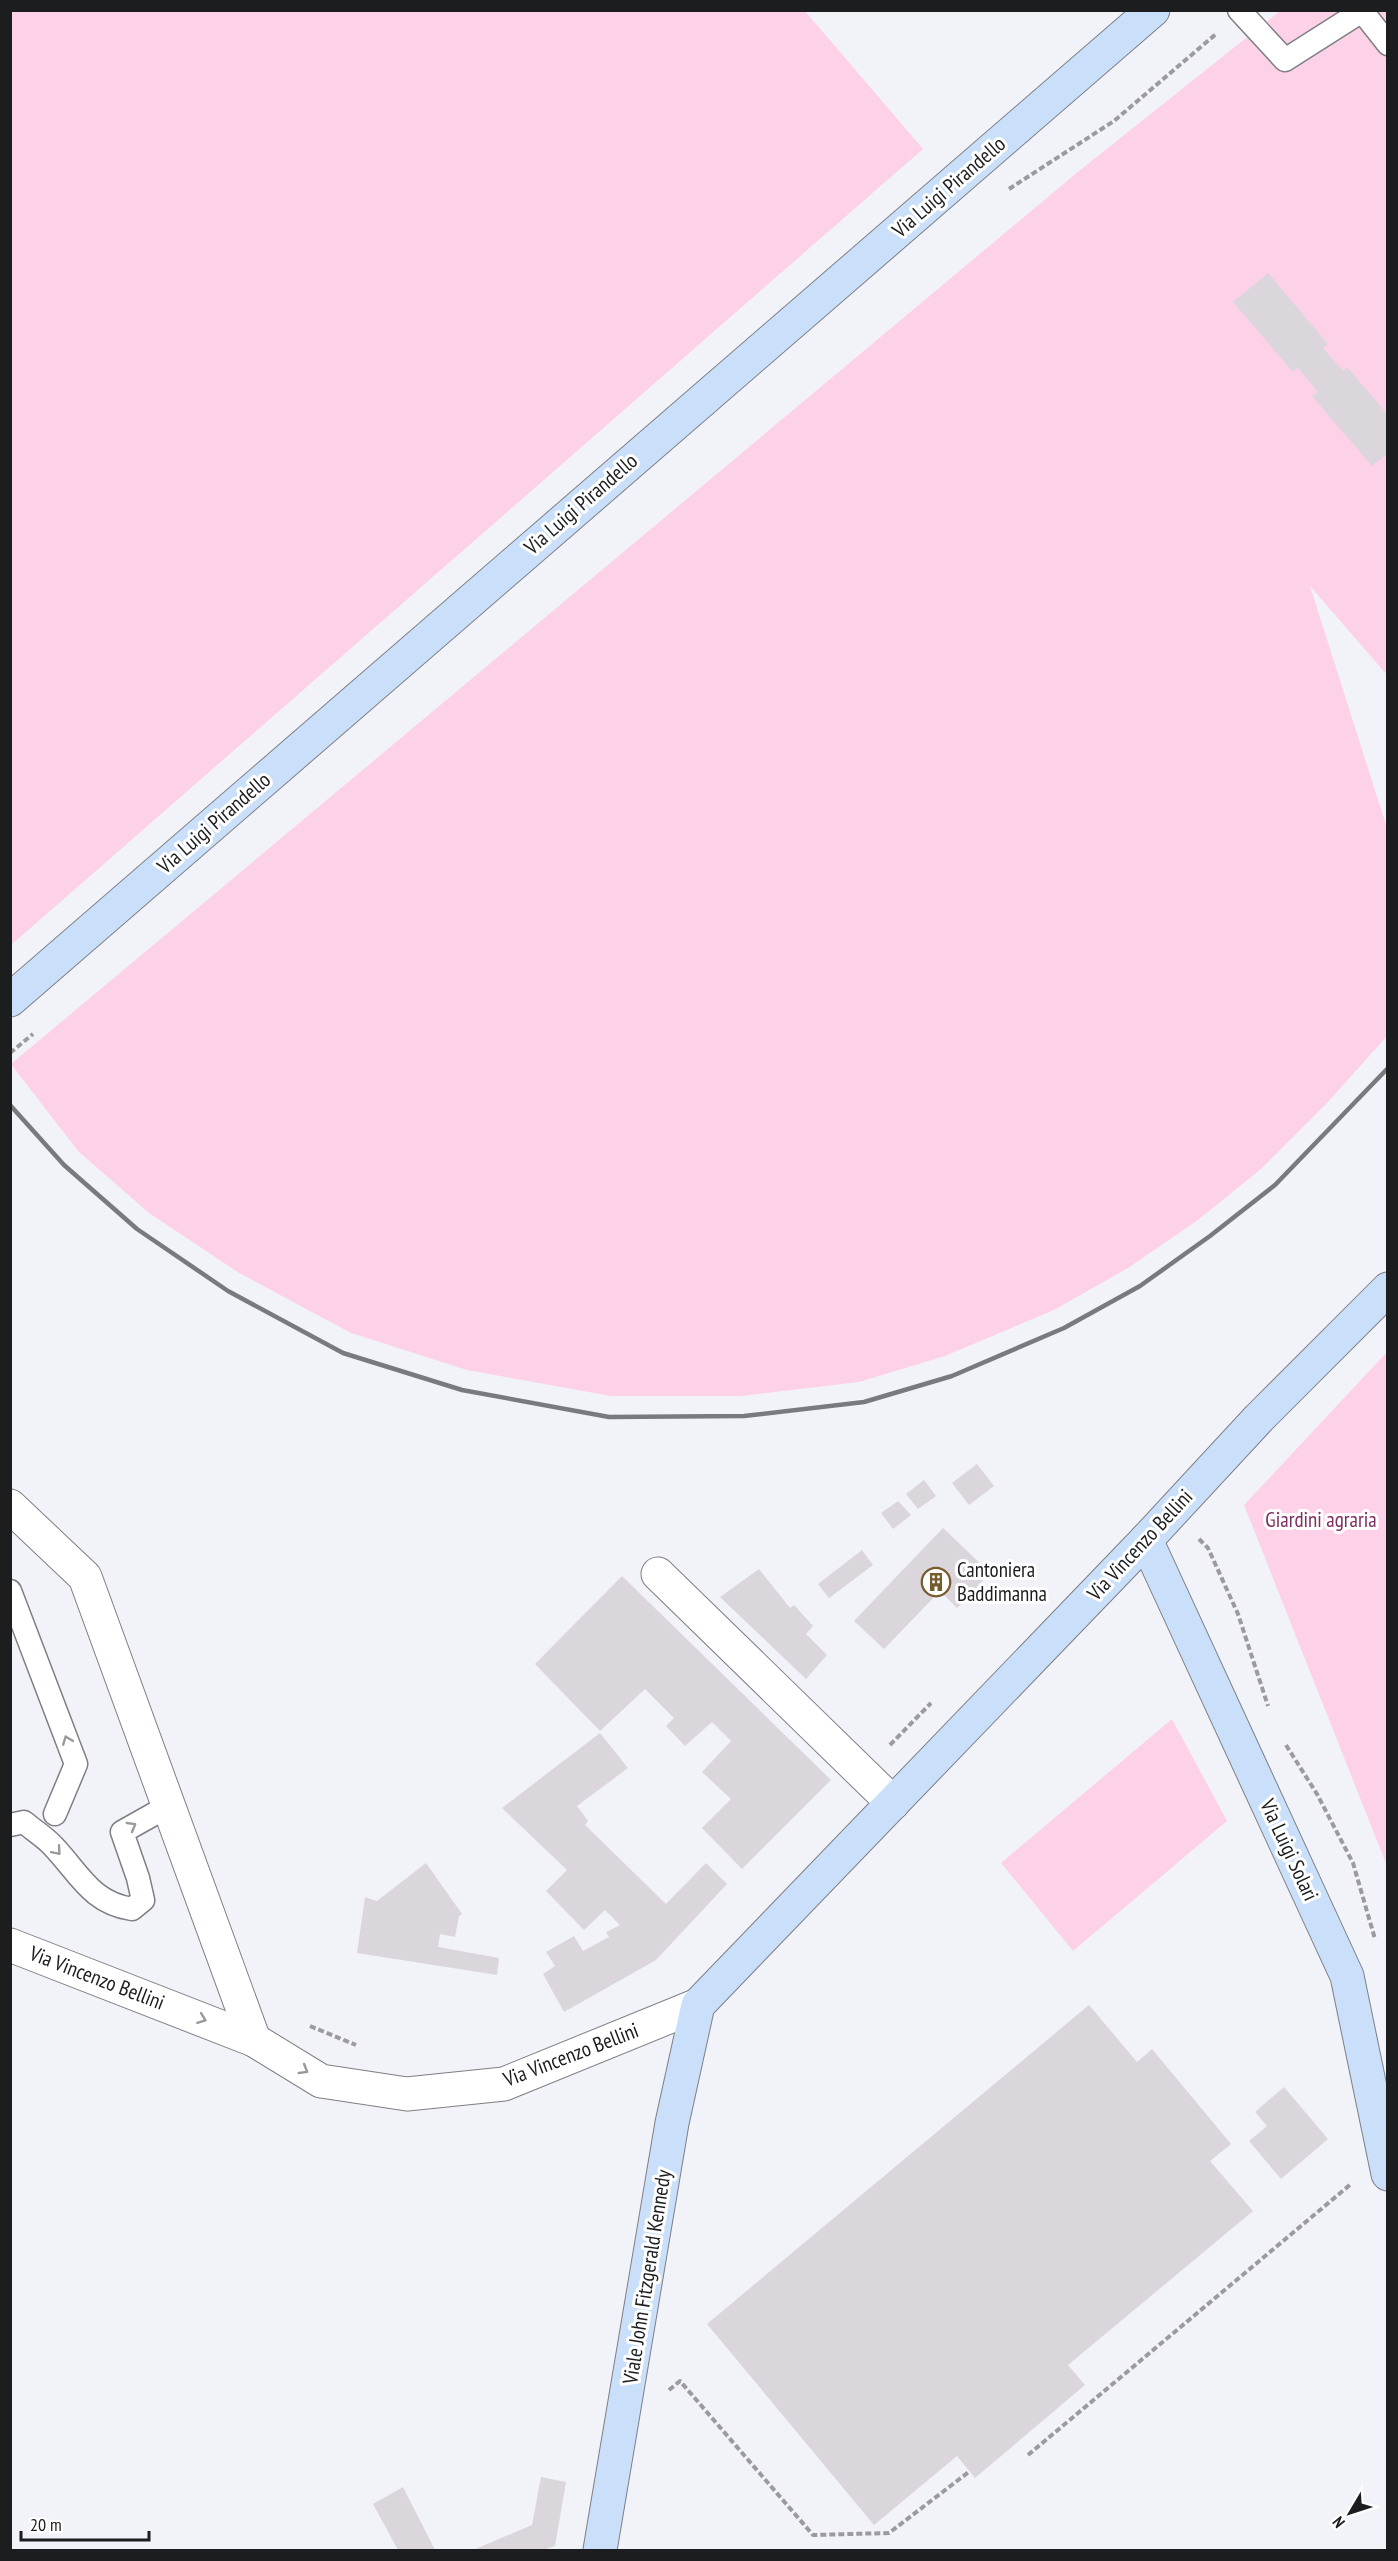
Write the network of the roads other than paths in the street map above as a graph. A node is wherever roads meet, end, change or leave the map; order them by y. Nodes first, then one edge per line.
1 (1153, 10) edge
2 (1239, 10) edge
3 (1388, 44) edge
4 (10, 1000) edge
5 (1388, 1288) edge
6 (10, 1506) edge
7 (1146, 1540) junction
8 (658, 1574) dead end
9 (10, 1590) edge
10 (892, 1803) junction
11 (170, 1805) junction
12 (55, 1814) dead end
13 (10, 1825) edge
14 (10, 1945) edge
15 (698, 2005) junction
16 (254, 2040) junction
17 (1386, 2167) edge
18 (600, 2550) edge

1 - 4 main road, Via Luigi Pirandello
2 - 3 lane
5 - 7 main road, Via Vincenzo Bellini
6 - 11 street
7 - 10 main road, Via Vincenzo Bellini
7 - 17 main road, Via Luigi Solari
8 - 10 street
12 -> 9 lane
10 - 15 main road, Via Vincenzo Bellini
13 -> 11 lane
11 - 16 street
14 -> 16 street, Via Vincenzo Bellini
16 -> 15 street, Via Vincenzo Bellini
15 - 18 main road, Viale John Fitzgerald Kennedy

